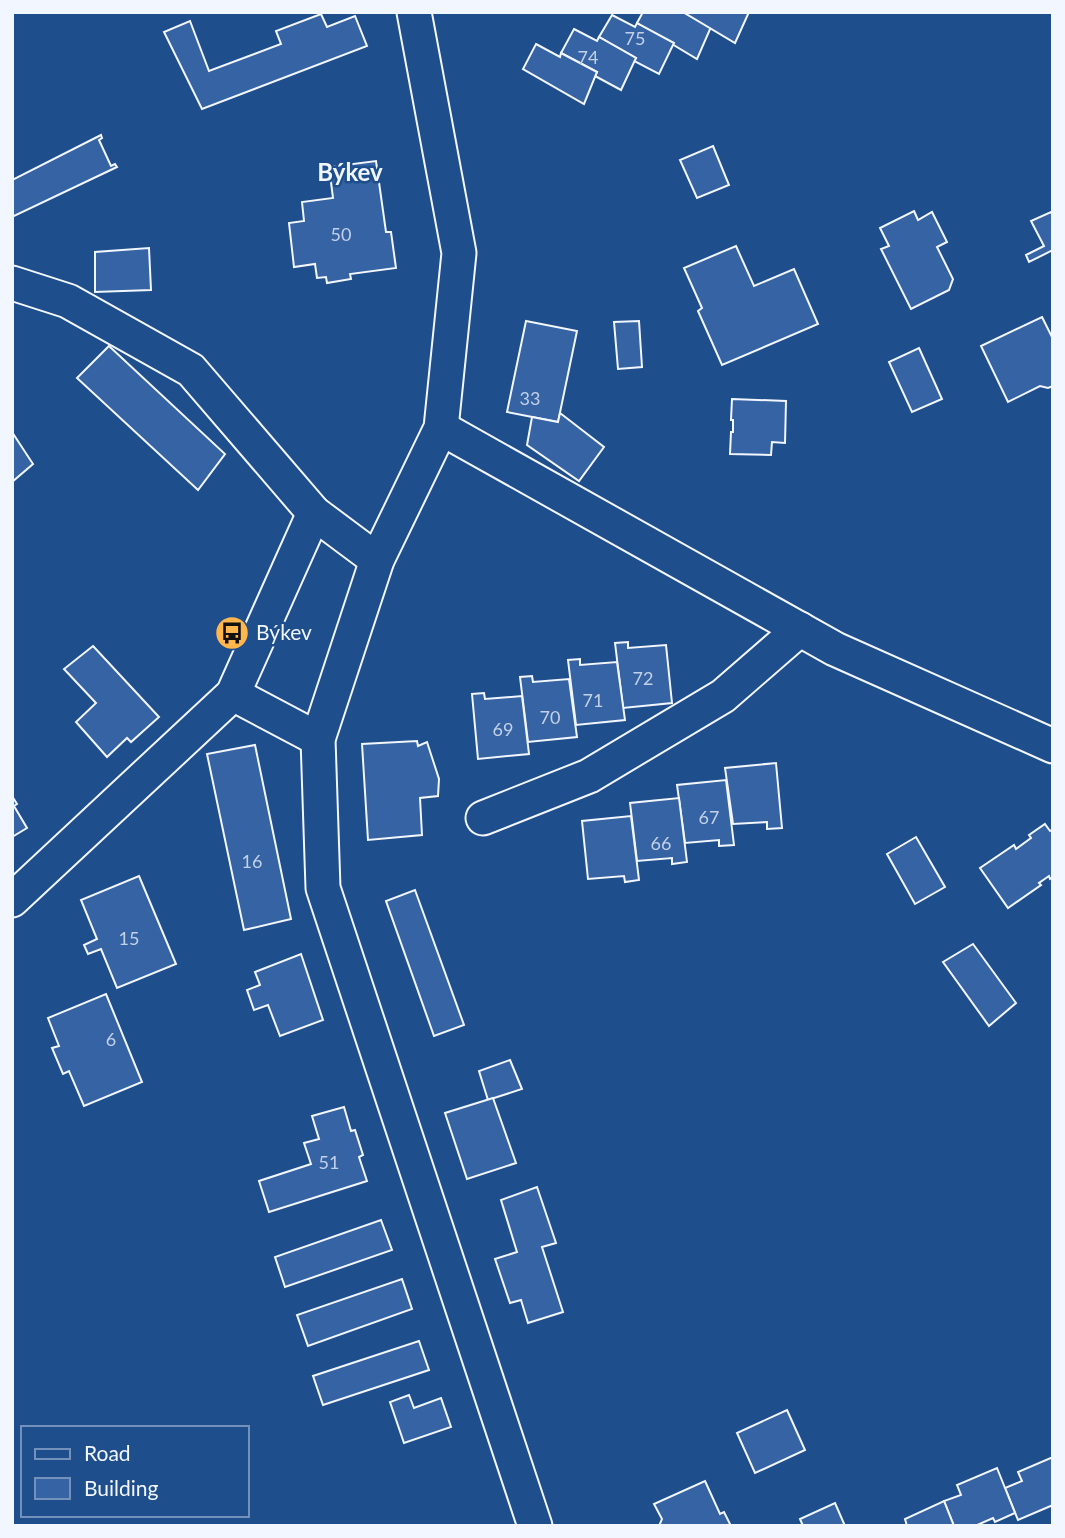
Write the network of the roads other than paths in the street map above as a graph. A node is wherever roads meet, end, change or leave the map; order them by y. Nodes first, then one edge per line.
1 (414, 12) edge
2 (12, 284) edge
3 (441, 428) junction
4 (314, 513) junction
5 (377, 560) junction
6 (800, 629) junction
7 (233, 694) junction
8 (318, 739) junction
9 (1053, 746) edge
10 (483, 818) dead end
11 (12, 900) edge
12 (535, 1526) edge

1 - 3 street
2 - 4 street
3 - 5 street
3 - 6 street
4 - 5 street
4 - 7 street
5 - 8 street
6 - 9 street
6 - 10 street
7 - 8 street
7 - 11 street
8 - 12 street

